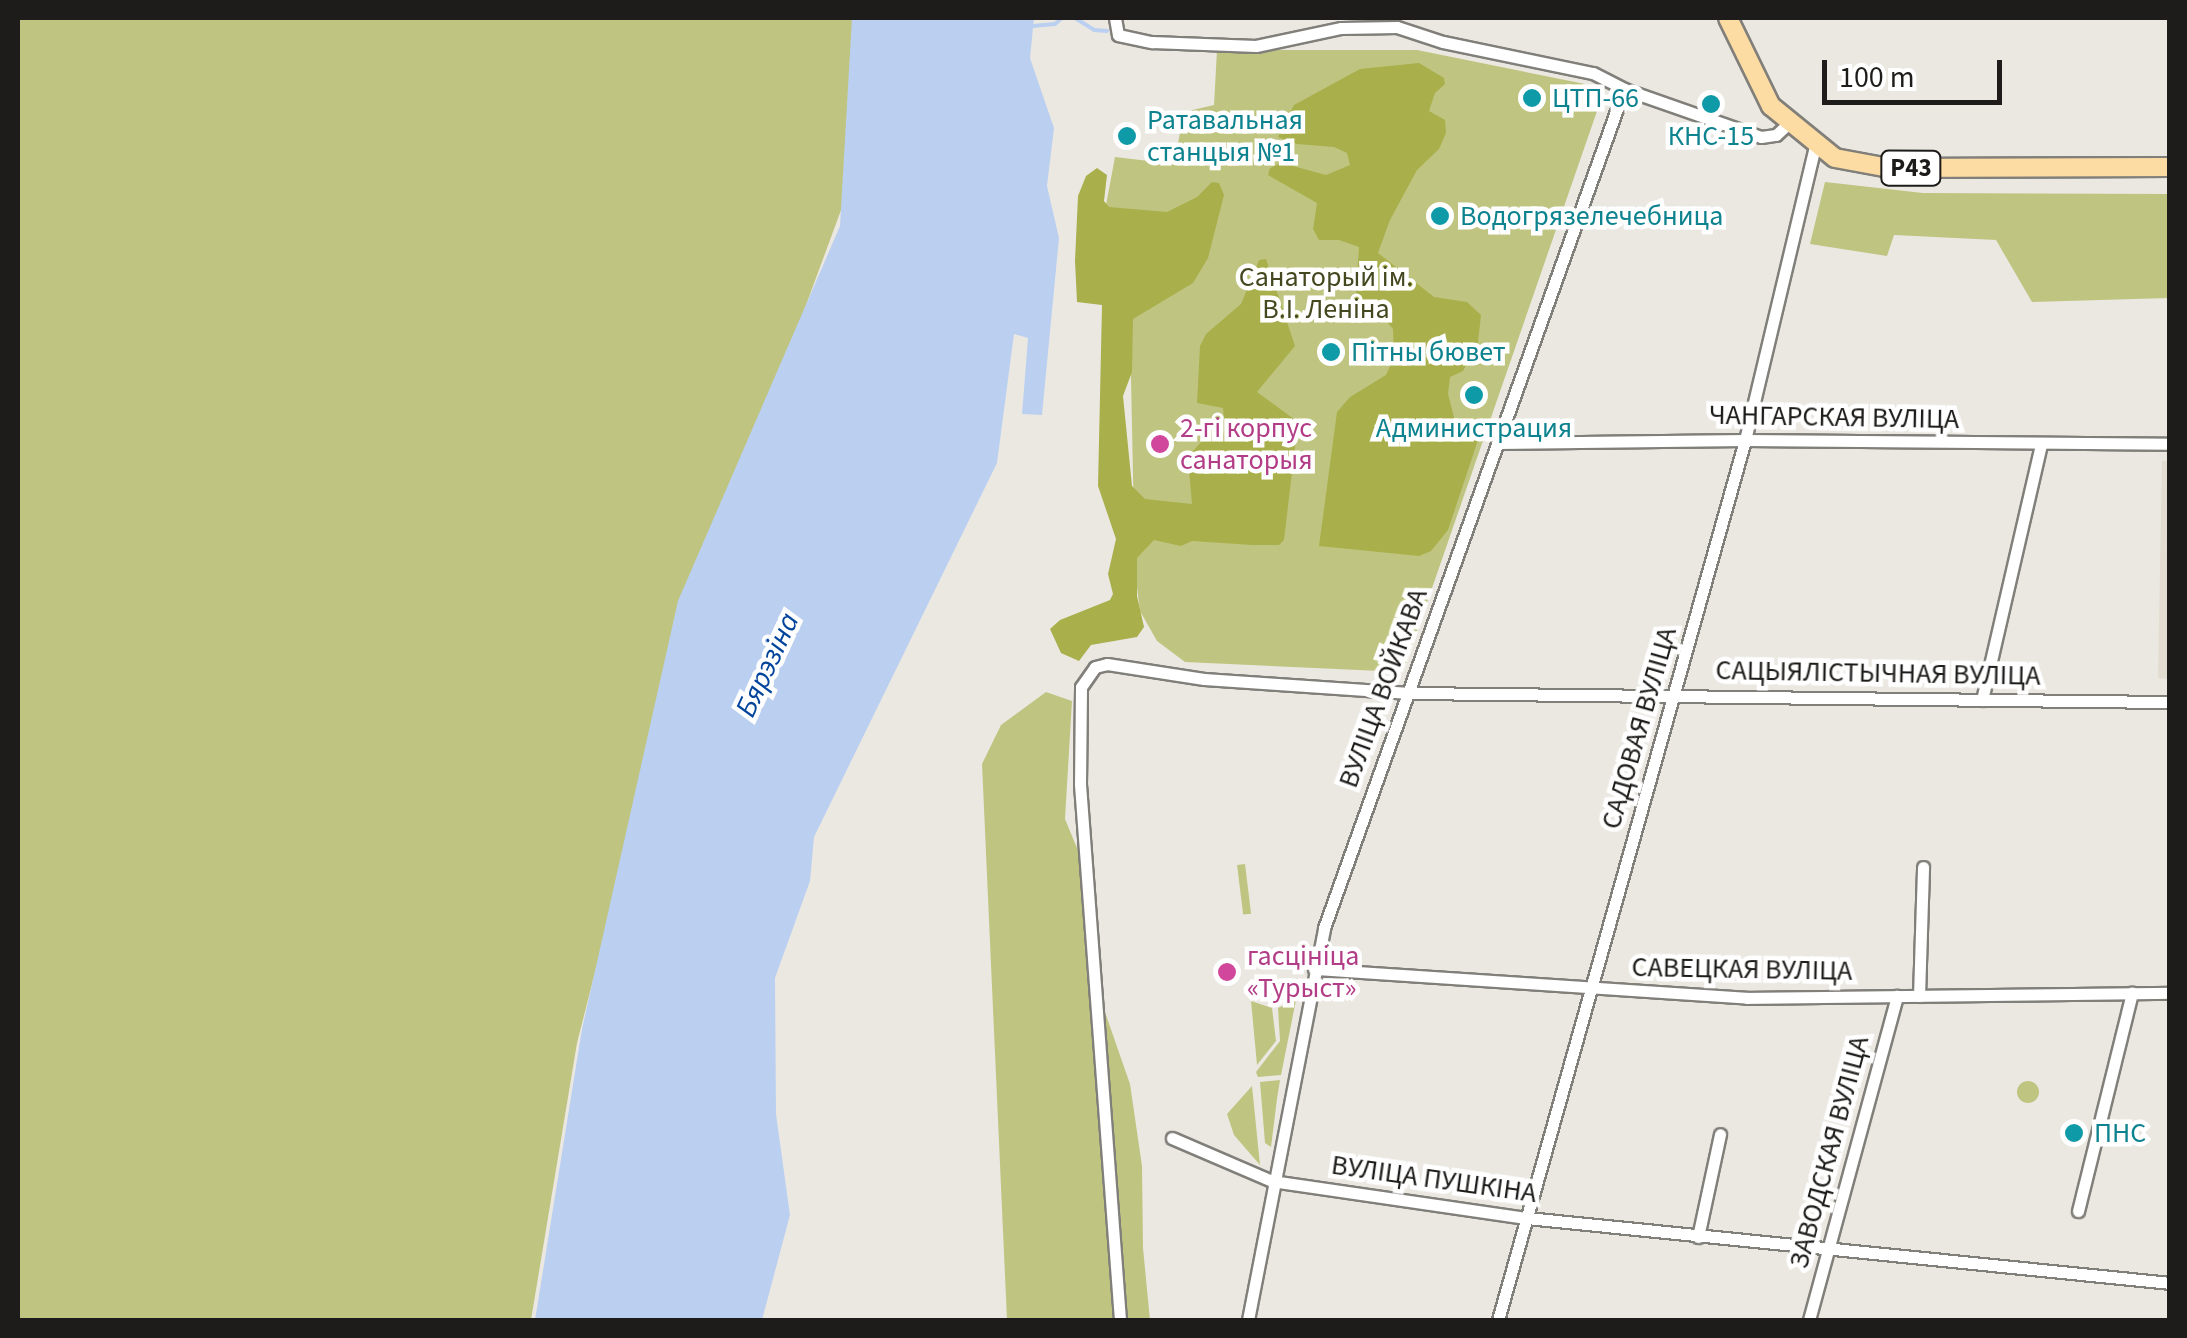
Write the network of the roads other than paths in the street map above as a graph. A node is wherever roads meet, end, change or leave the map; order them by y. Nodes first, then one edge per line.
1 (1728, 18) edge
2 (1115, 20) edge
3 (1624, 88) junction
4 (1788, 124) junction
5 (1815, 146) junction
6 (2170, 167) edge
7 (1746, 440) junction
8 (1498, 444) junction
9 (2041, 444) junction
10 (2170, 444) edge
11 (1410, 693) junction
12 (1673, 695) junction
13 (1982, 700) junction
14 (2170, 702) edge
15 (1923, 867) dead end
16 (1314, 969) junction
17 (1593, 990) junction
18 (2132, 993) junction
19 (2170, 993) edge
20 (1897, 996) junction
21 (1919, 996) junction
22 (1720, 1134) dead end
23 (1172, 1138) dead end
24 (1272, 1181) junction
25 (2078, 1210) dead end
26 (1527, 1218) junction
27 (1698, 1236) junction
28 (1827, 1251) junction
29 (2170, 1283) edge
30 (1120, 1320) edge
31 (1248, 1320) edge
32 (1498, 1320) edge
33 (1809, 1320) edge

1 - 4 main road, Р43
2 - 3 street
3 - 4 street
3 - 8 street, ВУЛІЦА ВОЙКАВА
4 - 5 main road, Р43
5 - 6 main road, Р43
5 - 7 street, САДОВАЯ ВУЛІЦА
7 - 8 street, ЧАНГАРСКАЯ ВУЛІЦА
7 - 9 street, ЧАНГАРСКАЯ ВУЛІЦА
7 - 12 street, САДОВАЯ ВУЛІЦА
8 - 11 street, ВУЛІЦА ВОЙКАВА
9 - 10 street, ЧАНГАРСКАЯ ВУЛІЦА
9 - 13 street
11 - 12 street, САЦЫЯЛІСТЫЧНАЯ ВУЛІЦА
11 - 16 street, ВУЛІЦА ВОЙКАВА
11 - 30 street, САЦЫЯЛІСТЫЧНАЯ ВУЛІЦА
12 - 13 street, САЦЫЯЛІСТЫЧНАЯ ВУЛІЦА
12 - 17 street, САДОВАЯ ВУЛІЦА
13 - 14 street, САЦЫЯЛІСТЫЧНАЯ ВУЛІЦА
15 - 21 street
16 - 17 street, САВЕЦКАЯ ВУЛІЦА
16 - 24 street, ВУЛІЦА ВОЙКАВА
17 - 20 street, САВЕЦКАЯ ВУЛІЦА
17 - 26 street, САДОВАЯ ВУЛІЦА
18 - 19 street, САВЕЦКАЯ ВУЛІЦА
18 - 21 street, САВЕЦКАЯ ВУЛІЦА
18 - 25 street
20 - 21 street, САВЕЦКАЯ ВУЛІЦА
20 - 28 street, ЗАВОДСКАЯ ВУЛІЦА
22 - 27 street
23 - 24 street, ВУЛІЦА ПУШКІНА
24 - 26 street, ВУЛІЦА ПУШКІНА
24 - 31 street, ВУЛІЦА ВОЙКАВА
26 - 27 street, ВУЛІЦА ПУШКІНА
26 - 32 street, САДОВАЯ ВУЛІЦА
27 - 28 street, ВУЛІЦА ПУШКІНА
28 - 29 street, ВУЛІЦА ПУШКІНА
28 - 33 street, ЗАВОДСКАЯ ВУЛІЦА

